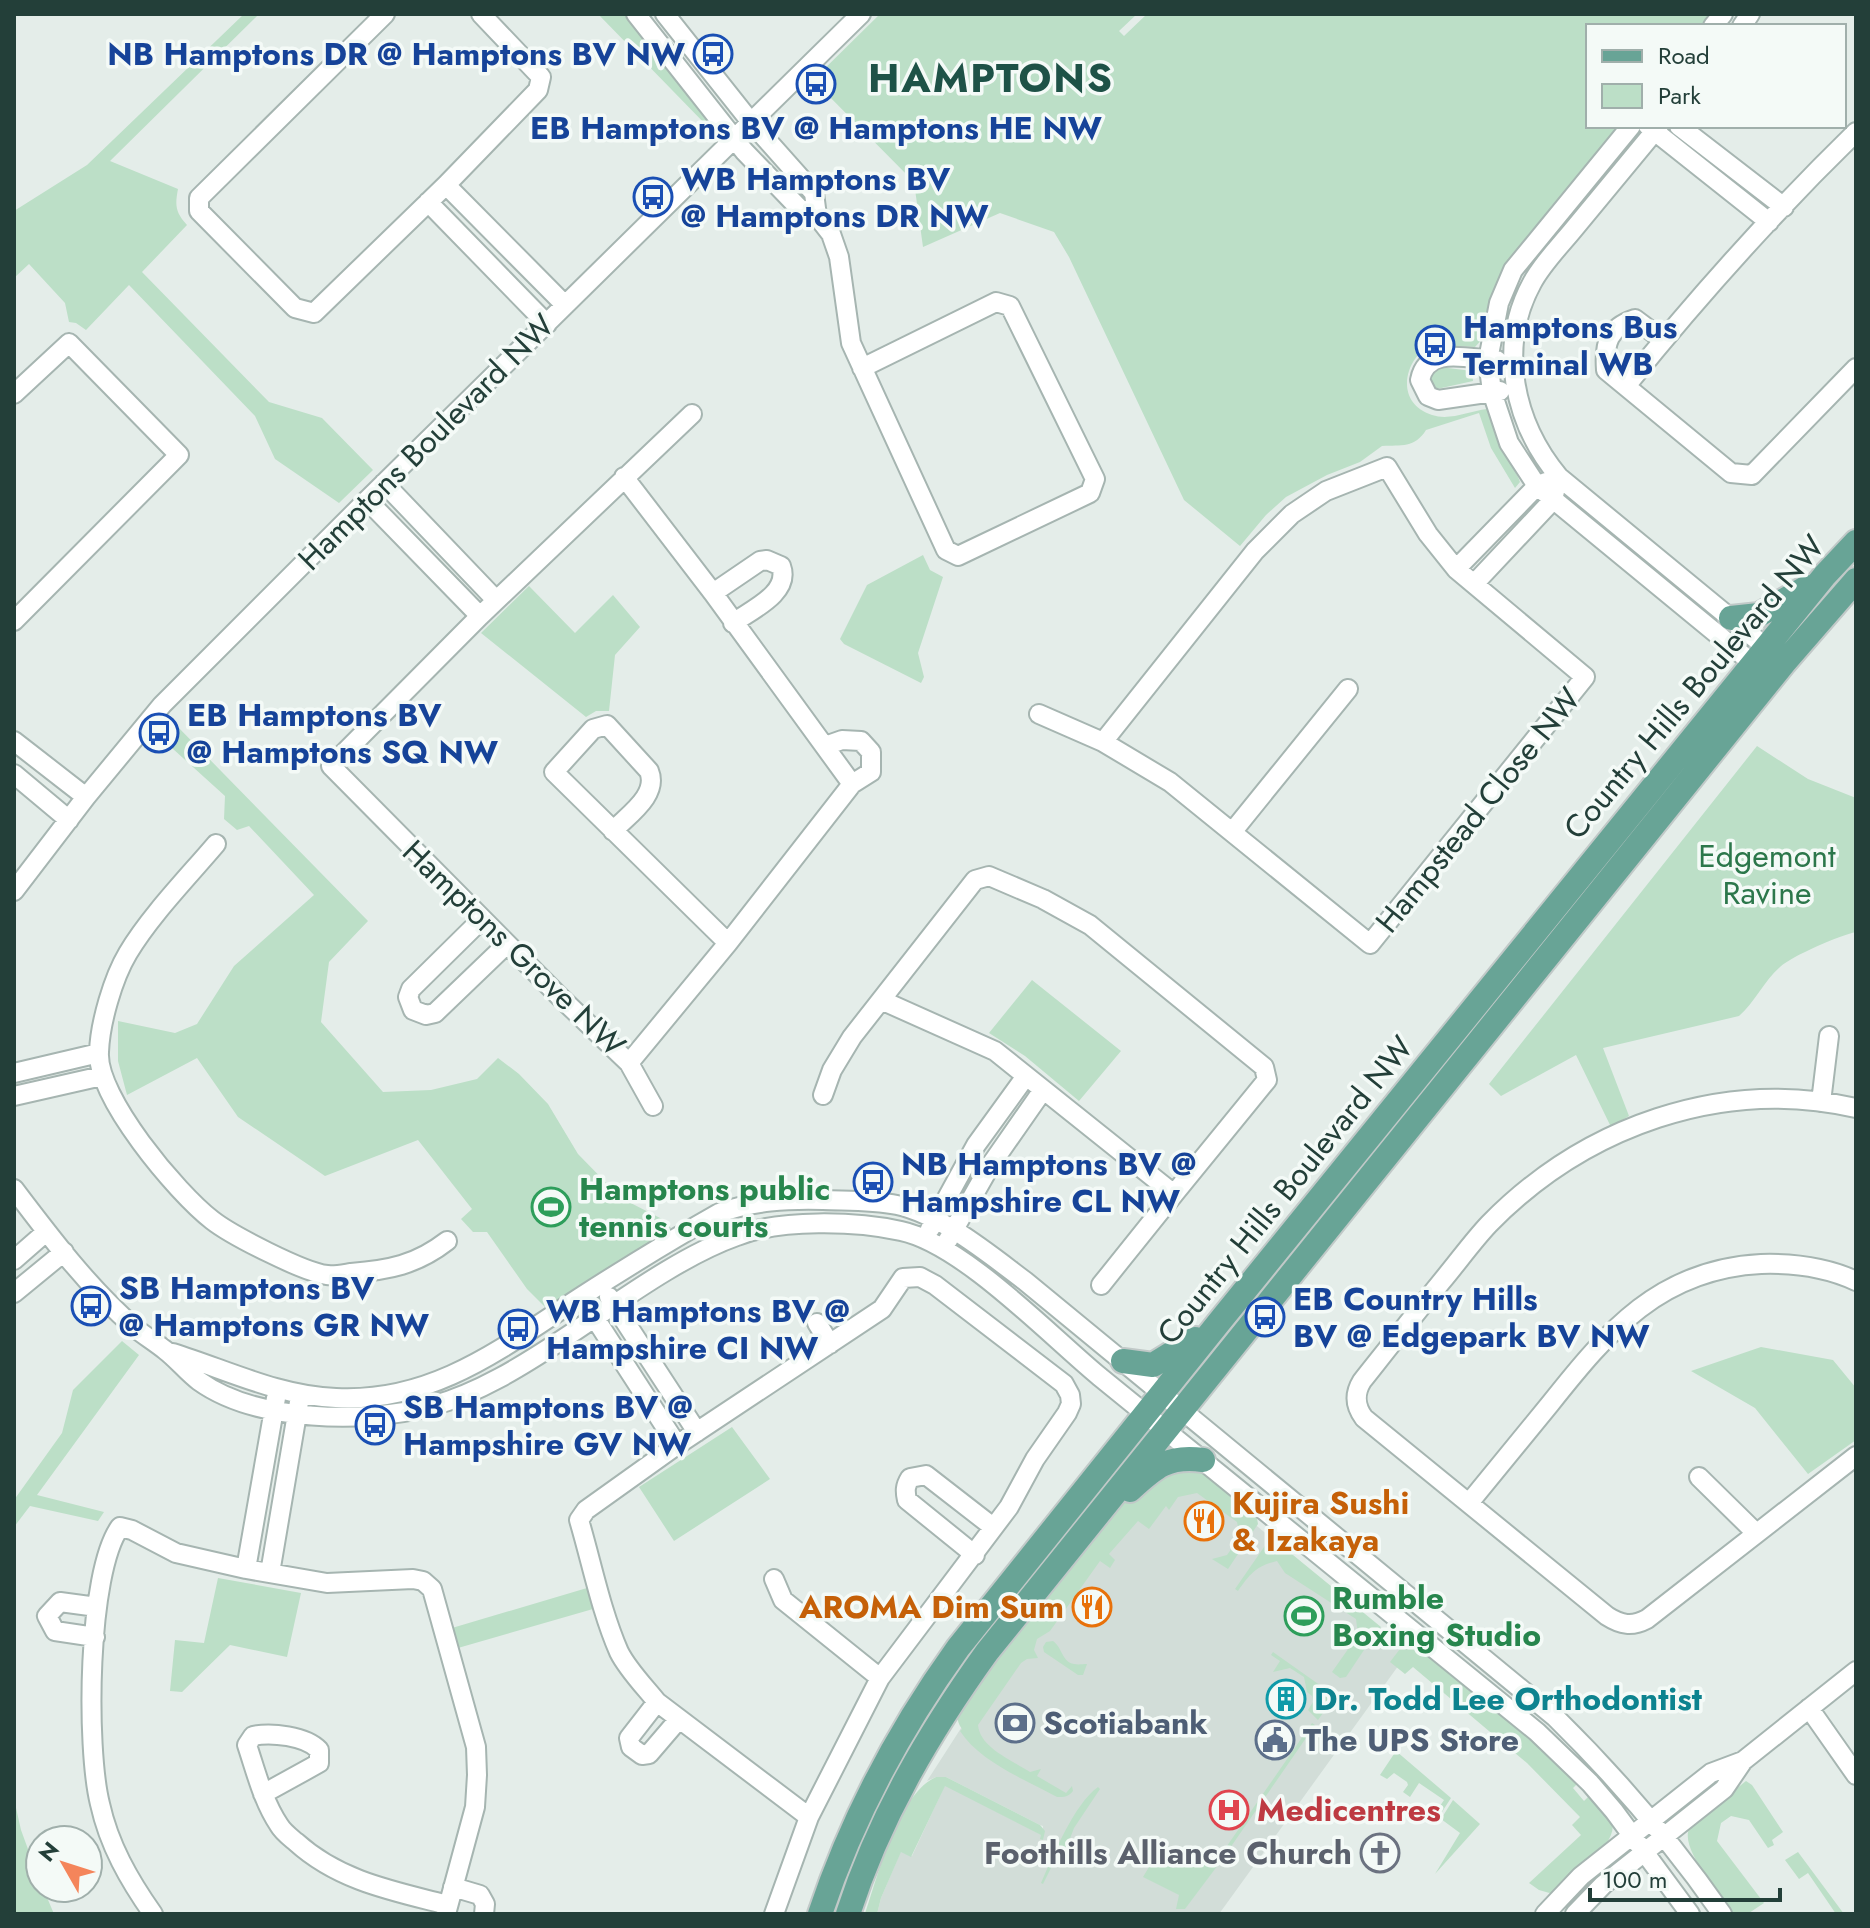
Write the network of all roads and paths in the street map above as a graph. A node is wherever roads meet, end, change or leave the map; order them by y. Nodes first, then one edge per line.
1 (385, 14) edge
2 (481, 14) edge
3 (636, 14) edge
4 (665, 14) edge
5 (861, 14) edge
6 (750, 121) junction
7 (1629, 128) edge
8 (1654, 128) edge
9 (1682, 128) edge
10 (1856, 132) edge
11 (734, 138) junction
12 (446, 185) junction
13 (428, 202) junction
14 (1784, 207) junction
15 (817, 216) junction
16 (1769, 222) junction
17 (565, 305) junction
18 (547, 324) junction
19 (1663, 340) junction
20 (1488, 360) junction
21 (1512, 360) junction
22 (862, 368) junction
23 (1856, 368) edge
24 (1626, 386) junction
25 (1515, 388) junction
26 (1492, 392) junction
27 (14, 394) edge
28 (692, 414) dead end
29 (624, 477) junction
30 (1559, 477) junction
31 (384, 483) junction
32 (1537, 486) junction
33 (367, 500) junction
34 (1553, 500) junction
35 (1856, 542) edge
36 (1456, 569) junction
37 (1825, 575) junction
38 (1856, 580) edge
39 (1474, 584) junction
40 (713, 593) junction
41 (496, 600) junction
42 (480, 616) junction
43 (15, 618) edge
44 (1731, 618) junction
45 (733, 623) junction
46 (1769, 663) junction
47 (1348, 689) dead end
48 (1039, 714) dead end
49 (14, 741) edge
50 (1103, 742) junction
51 (825, 746) junction
52 (14, 774) edge
53 (852, 784) junction
54 (86, 797) junction
55 (69, 820) junction
56 (613, 831) junction
57 (1233, 831) junction
58 (216, 844) dead end
59 (14, 891) edge
60 (482, 919) junction
61 (728, 943) junction
62 (507, 944) junction
63 (881, 1000) junction
64 (1829, 1036) dead end
65 (99, 1053) junction
66 (629, 1063) junction
67 (14, 1073) edge
68 (102, 1076) junction
69 (1026, 1076) junction
70 (1043, 1090) junction
71 (823, 1095) dead end
72 (14, 1096) edge
73 (1821, 1102) junction
74 (653, 1106) dead end
75 (1856, 1108) edge
76 (14, 1189) edge
77 (1174, 1194) junction
78 (934, 1221) junction
79 (953, 1231) junction
80 (46, 1232) junction
81 (926, 1239) junction
82 (447, 1241) dead end
83 (944, 1249) junction
84 (64, 1252) junction
85 (14, 1260) edge
86 (1856, 1281) edge
87 (601, 1285) junction
88 (1101, 1285) dead end
89 (14, 1293) edge
90 (582, 1296) junction
91 (614, 1306) junction
92 (594, 1318) junction
93 (1220, 1321) junction
94 (817, 1323) dead end
95 (830, 1344) junction
96 (167, 1351) junction
97 (1123, 1361) junction
98 (278, 1390) junction
99 (1162, 1393) junction
100 (300, 1394) junction
101 (1181, 1409) junction
102 (274, 1411) junction
103 (1145, 1413) junction
104 (298, 1414) junction
105 (1165, 1429) junction
106 (697, 1432) junction
107 (677, 1445) junction
108 (1856, 1456) edge
109 (1203, 1460) junction
110 (1699, 1477) dead end
111 (1469, 1503) junction
112 (993, 1527) junction
113 (1755, 1532) junction
114 (1081, 1535) junction
115 (975, 1555) junction
116 (246, 1569) junction
117 (270, 1573) junction
118 (774, 1579) dead end
119 (97, 1607) junction
120 (95, 1637) junction
121 (1856, 1671) edge
122 (880, 1678) junction
123 (657, 1702) junction
124 (1809, 1708) junction
125 (679, 1719) junction
126 (1743, 1761) junction
127 (1856, 1775) edge
128 (263, 1794) dead end
129 (809, 1817) junction
130 (1652, 1820) junction
131 (1632, 1835) junction
132 (1665, 1836) junction
133 (1645, 1852) junction
134 (449, 1902) edge
135 (153, 1914) edge
136 (484, 1914) edge
137 (774, 1914) edge
138 (820, 1914) edge
139 (848, 1914) edge
140 (1545, 1914) edge
141 (1575, 1914) edge
142 (1690, 1914) edge
143 (1722, 1914) edge

1 - 13 street
2 - 12 street
3 - 11 street
4 - 6 street
5 - 6 street, Hamptons Boulevard NW
6 - 11 street, Hamptons Boulevard NW
6 - 15 street
7 - 20 street
8 - 16 street
8 - 21 street
9 - 14 street
10 - 14 street
11 - 15 street
11 - 17 street, Hamptons Boulevard NW
12 - 13 street
12 - 17 street
13 - 18 street
14 - 16 street
15 - 22 street
16 - 19 street
17 - 18 street, Hamptons Boulevard NW
18 - 31 street, Hamptons Boulevard NW
19 - 24 street
19 - 24 street
20 - 21 street
20 - 26 street
20 - 26 street
21 - 25 street
22 - 22 street
23 - 24 street
25 - 26 street
25 - 30 street
26 - 32 street
27 - 43 street
28 - 29 street, Hamptons Grove NW
29 - 40 street
29 - 41 street, Hamptons Grove NW
30 - 32 street
30 - 34 street
30 - 44 street
31 - 33 street, Hamptons Boulevard NW
31 - 41 street
32 - 34 street
32 - 36 street
33 - 42 street
33 - 54 street, Hamptons Boulevard NW
34 - 39 street
34 - 46 street
35 - 37 main road, Country Hills Boulevard NW
36 - 39 street, Hampstead Close NW
36 - 50 street, Hampstead Close NW
37 - 44 main road
37 - 46 main road, Country Hills Boulevard NW
38 - 46 main road, Country Hills Boulevard NW
39 - 57 street, Hampstead Close NW
40 - 45 street
40 - 45 street
41 - 42 street, Hamptons Grove NW
42 - 60 street, Hamptons Grove NW
44 - 46 street
45 - 51 street
46 - 93 main road, Country Hills Boulevard NW
46 - 101 main road, Country Hills Boulevard NW
47 - 57 street
48 - 50 street
49 - 54 street
50 - 57 street, Hampstead Close NW
51 - 53 street
51 - 53 street, Hamptons Grove NW
52 - 55 street
53 - 61 street, Hamptons Grove NW
54 - 55 street, Hamptons Boulevard NW
55 - 59 street, Hamptons Boulevard NW
56 - 56 street
56 - 61 street
58 - 65 street
60 - 62 street, Hamptons Grove NW
60 - 62 street
61 - 66 street, Hamptons Grove NW
62 - 66 street, Hamptons Grove NW
63 - 69 street
63 - 71 street
63 - 77 street
64 - 73 street
65 - 67 street
65 - 68 street
66 - 74 street
68 - 72 street
68 - 82 street
69 - 70 street
69 - 78 street
70 - 77 street
70 - 79 street
73 - 75 street
73 - 111 street
76 - 80 street
77 - 88 street
78 - 79 street
78 - 81 street
78 - 87 street
79 - 83 street
79 - 97 street
80 - 84 street
80 - 85 street
81 - 83 street
81 - 91 street
83 - 103 street
84 - 89 street
84 - 96 street
86 - 111 street
87 - 90 street
87 - 91 street
90 - 92 street
90 - 100 street
91 - 92 street
91 - 106 street
92 - 104 street
92 - 107 street
93 - 97 main road
93 - 99 main road, Country Hills Boulevard NW
94 - 95 street
95 - 106 street
95 - 112 street
96 - 98 street
96 - 102 street
97 - 99 street
98 - 100 street
98 - 102 street
99 - 101 street
99 - 103 main road, Country Hills Boulevard NW
100 - 104 street
101 - 105 main road, Country Hills Boulevard NW
101 - 130 street
102 - 104 street
102 - 116 street
103 - 105 street
103 - 138 main road, Country Hills Boulevard NW
104 - 117 street
105 - 109 street
105 - 114 main road, Country Hills Boulevard NW
106 - 107 street
107 - 123 street
108 - 113 street
109 - 114 main road
109 - 131 street
110 - 113 street
111 - 113 street
112 - 115 street
112 - 115 street
114 - 139 main road, Country Hills Boulevard NW
115 - 122 street
116 - 117 street
116 - 119 street
117 - 134 street
118 - 122 street
119 - 120 street
119 - 120 street
120 - 135 street
121 - 124 street
122 - 129 street
123 - 125 street
123 - 125 street
124 - 126 street
124 - 127 street
125 - 129 street
126 - 130 street
126 - 132 street
128 - 134 street
129 - 137 street
130 - 131 street
130 - 132 street
131 - 133 street
131 - 140 street
132 - 133 street
132 - 143 street
133 - 141 street
133 - 142 street
134 - 136 street

